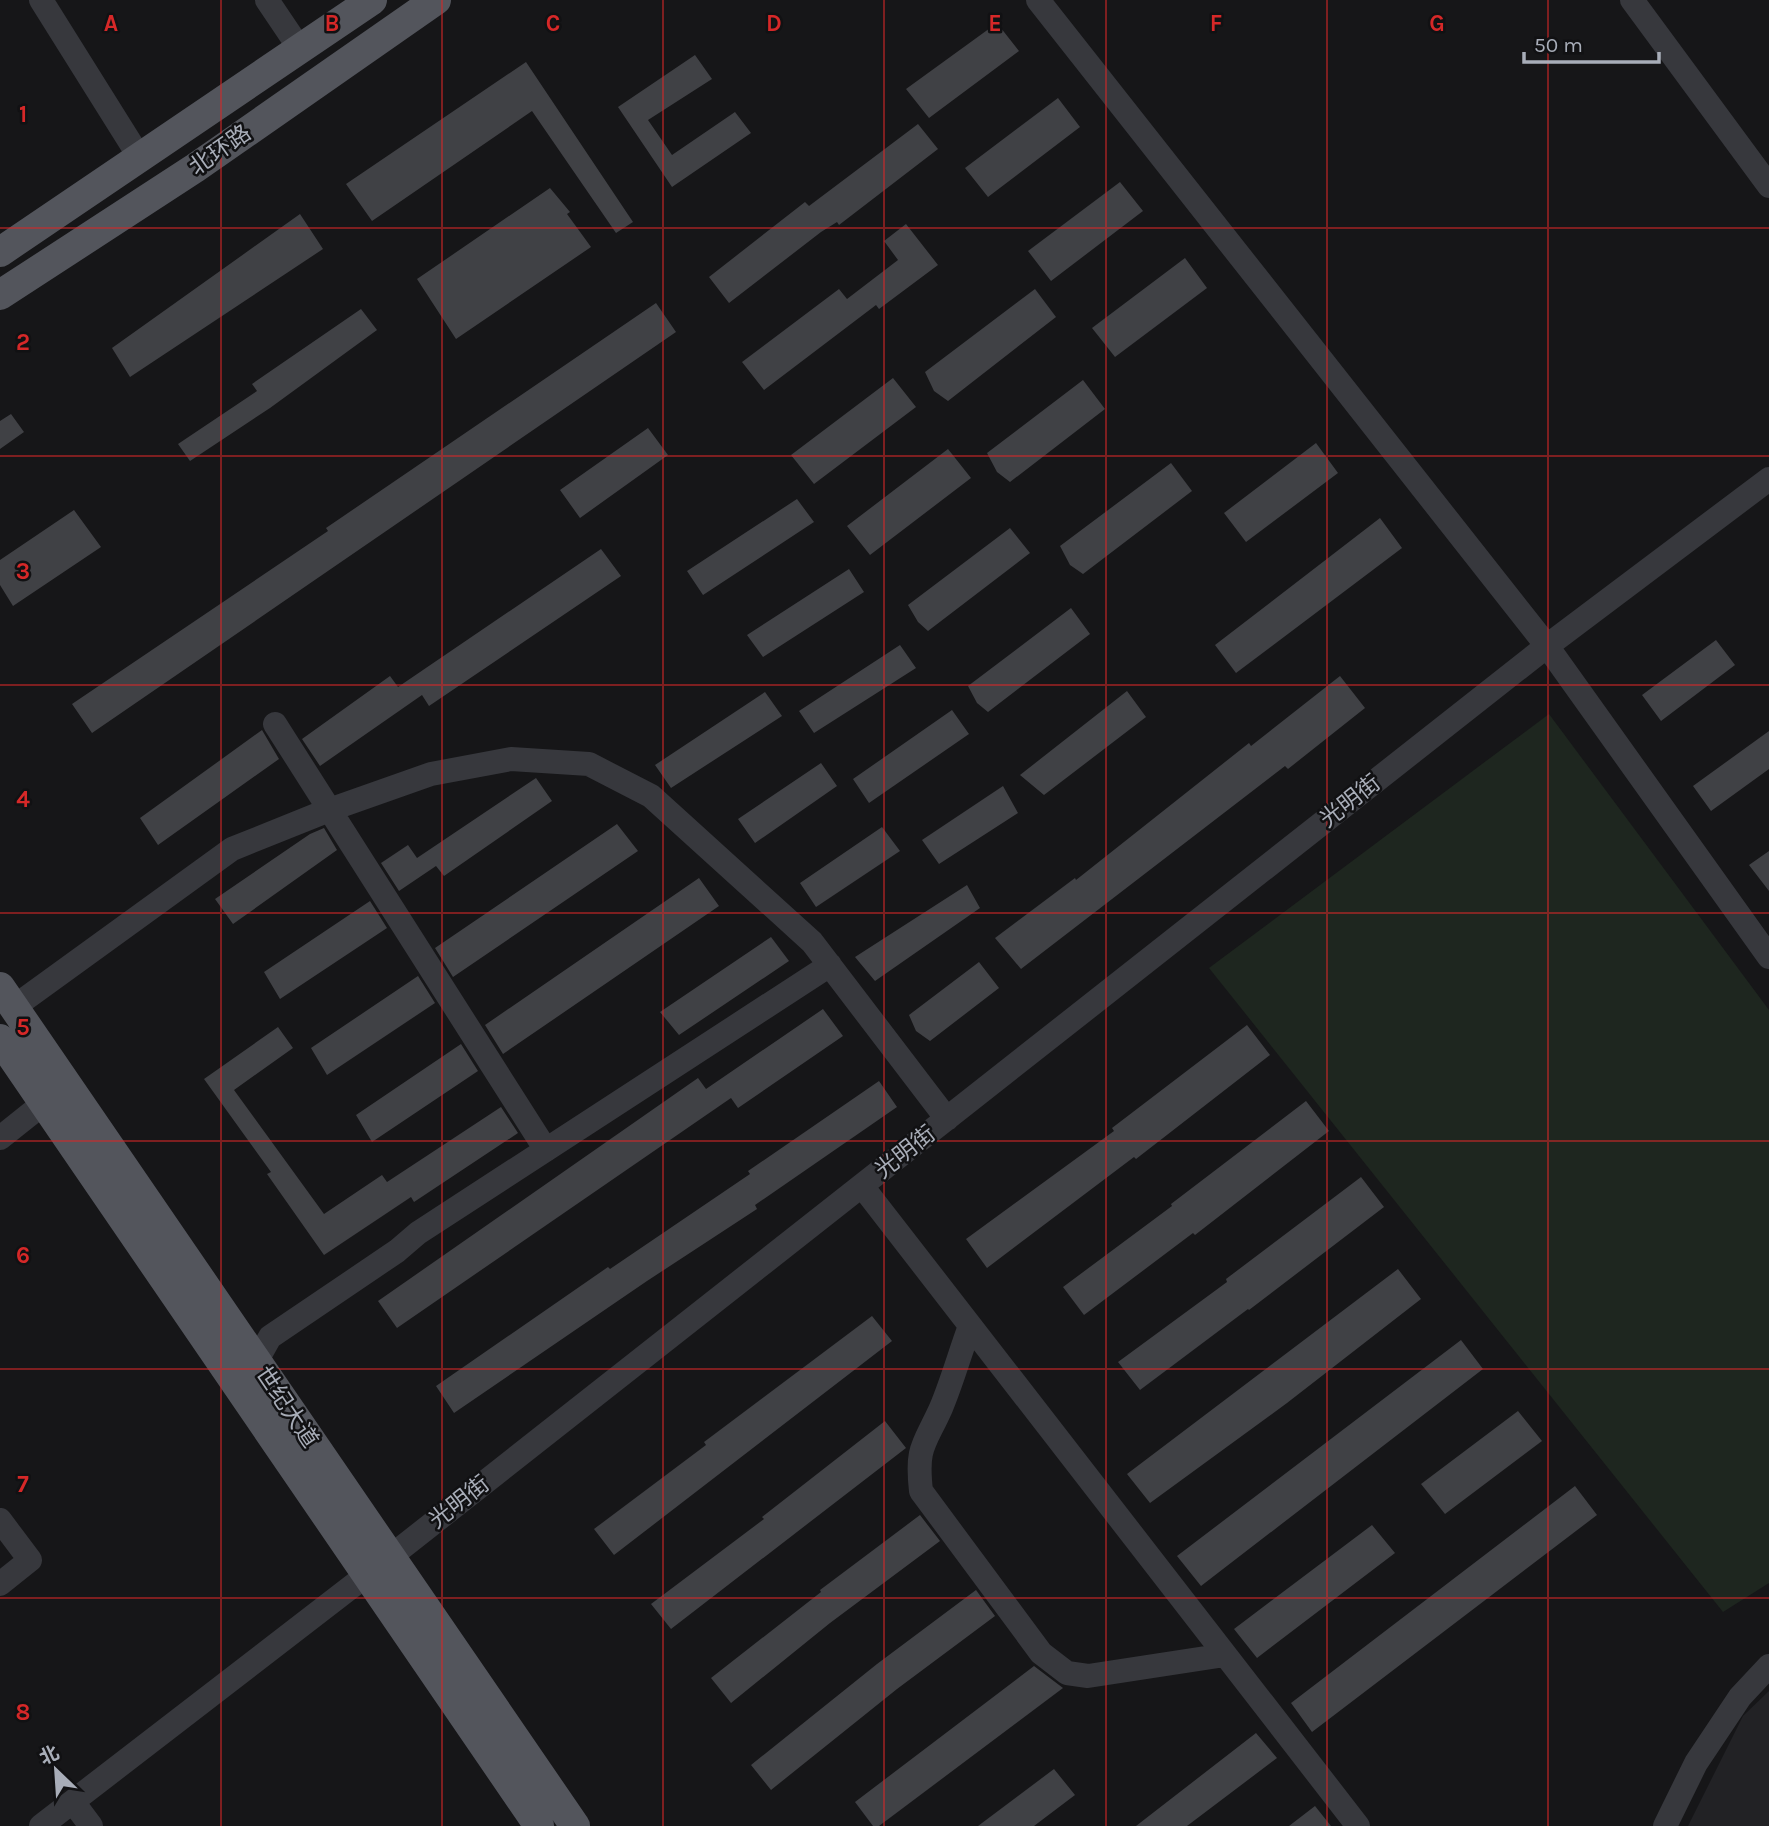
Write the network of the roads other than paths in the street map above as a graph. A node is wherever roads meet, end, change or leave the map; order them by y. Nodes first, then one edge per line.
1 (41, 0) edge
2 (267, 0) edge
3 (372, 0) edge
4 (436, 0) edge
5 (1038, 0) edge
6 (1632, 0) edge
7 (300, 49) junction
8 (140, 158) junction
9 (1769, 186) edge
10 (0, 252) edge
11 (0, 295) edge
12 (1769, 479) edge
13 (1547, 646) junction
14 (275, 723) dead end
15 (329, 810) junction
16 (1769, 957) edge
17 (830, 965) junction
18 (7, 997) edge
19 (0, 1039) edge
20 (44, 1103) junction
21 (947, 1119) junction
22 (0, 1138) edge
23 (546, 1150) junction
24 (862, 1186) junction
25 (970, 1326) junction
26 (256, 1362) junction
27 (234, 1382) junction
28 (0, 1520) edge
29 (378, 1566) junction
30 (0, 1584) edge
31 (1225, 1655) junction
32 (1769, 1666) edge
33 (73, 1802) junction
34 (41, 1826) edge
35 (91, 1826) edge
36 (539, 1826) edge
37 (575, 1826) edge
38 (1357, 1826) edge
39 (1665, 1826) edge

1 - 8 street
2 - 7 street
3 - 7 main road, 北环路
4 - 11 main road, 北环路
5 - 13 street
6 - 9 street
7 - 8 main road, 北环路
8 - 10 main road, 北环路
12 - 13 street, 光明街
13 - 16 street
13 - 21 street, 光明街
14 - 15 street
15 - 17 street
15 - 18 street
15 - 23 street
17 - 21 street
17 - 23 street
18 - 26 main road, 世纪大道
19 - 20 main road, 世纪大道
20 - 22 street
20 - 27 main road, 世纪大道
21 - 24 street, 光明街
23 - 26 street
24 - 25 street
24 - 29 street, 光明街
25 - 31 street
25 - 31 street
26 - 27 street
26 - 29 main road, 世纪大道
27 - 29 main road, 世纪大道
28 - 30 street
29 - 33 street, 光明街
29 - 36 main road, 世纪大道
29 - 37 main road, 世纪大道
31 - 38 street
32 - 39 street
33 - 34 street, 光明街
33 - 35 street

